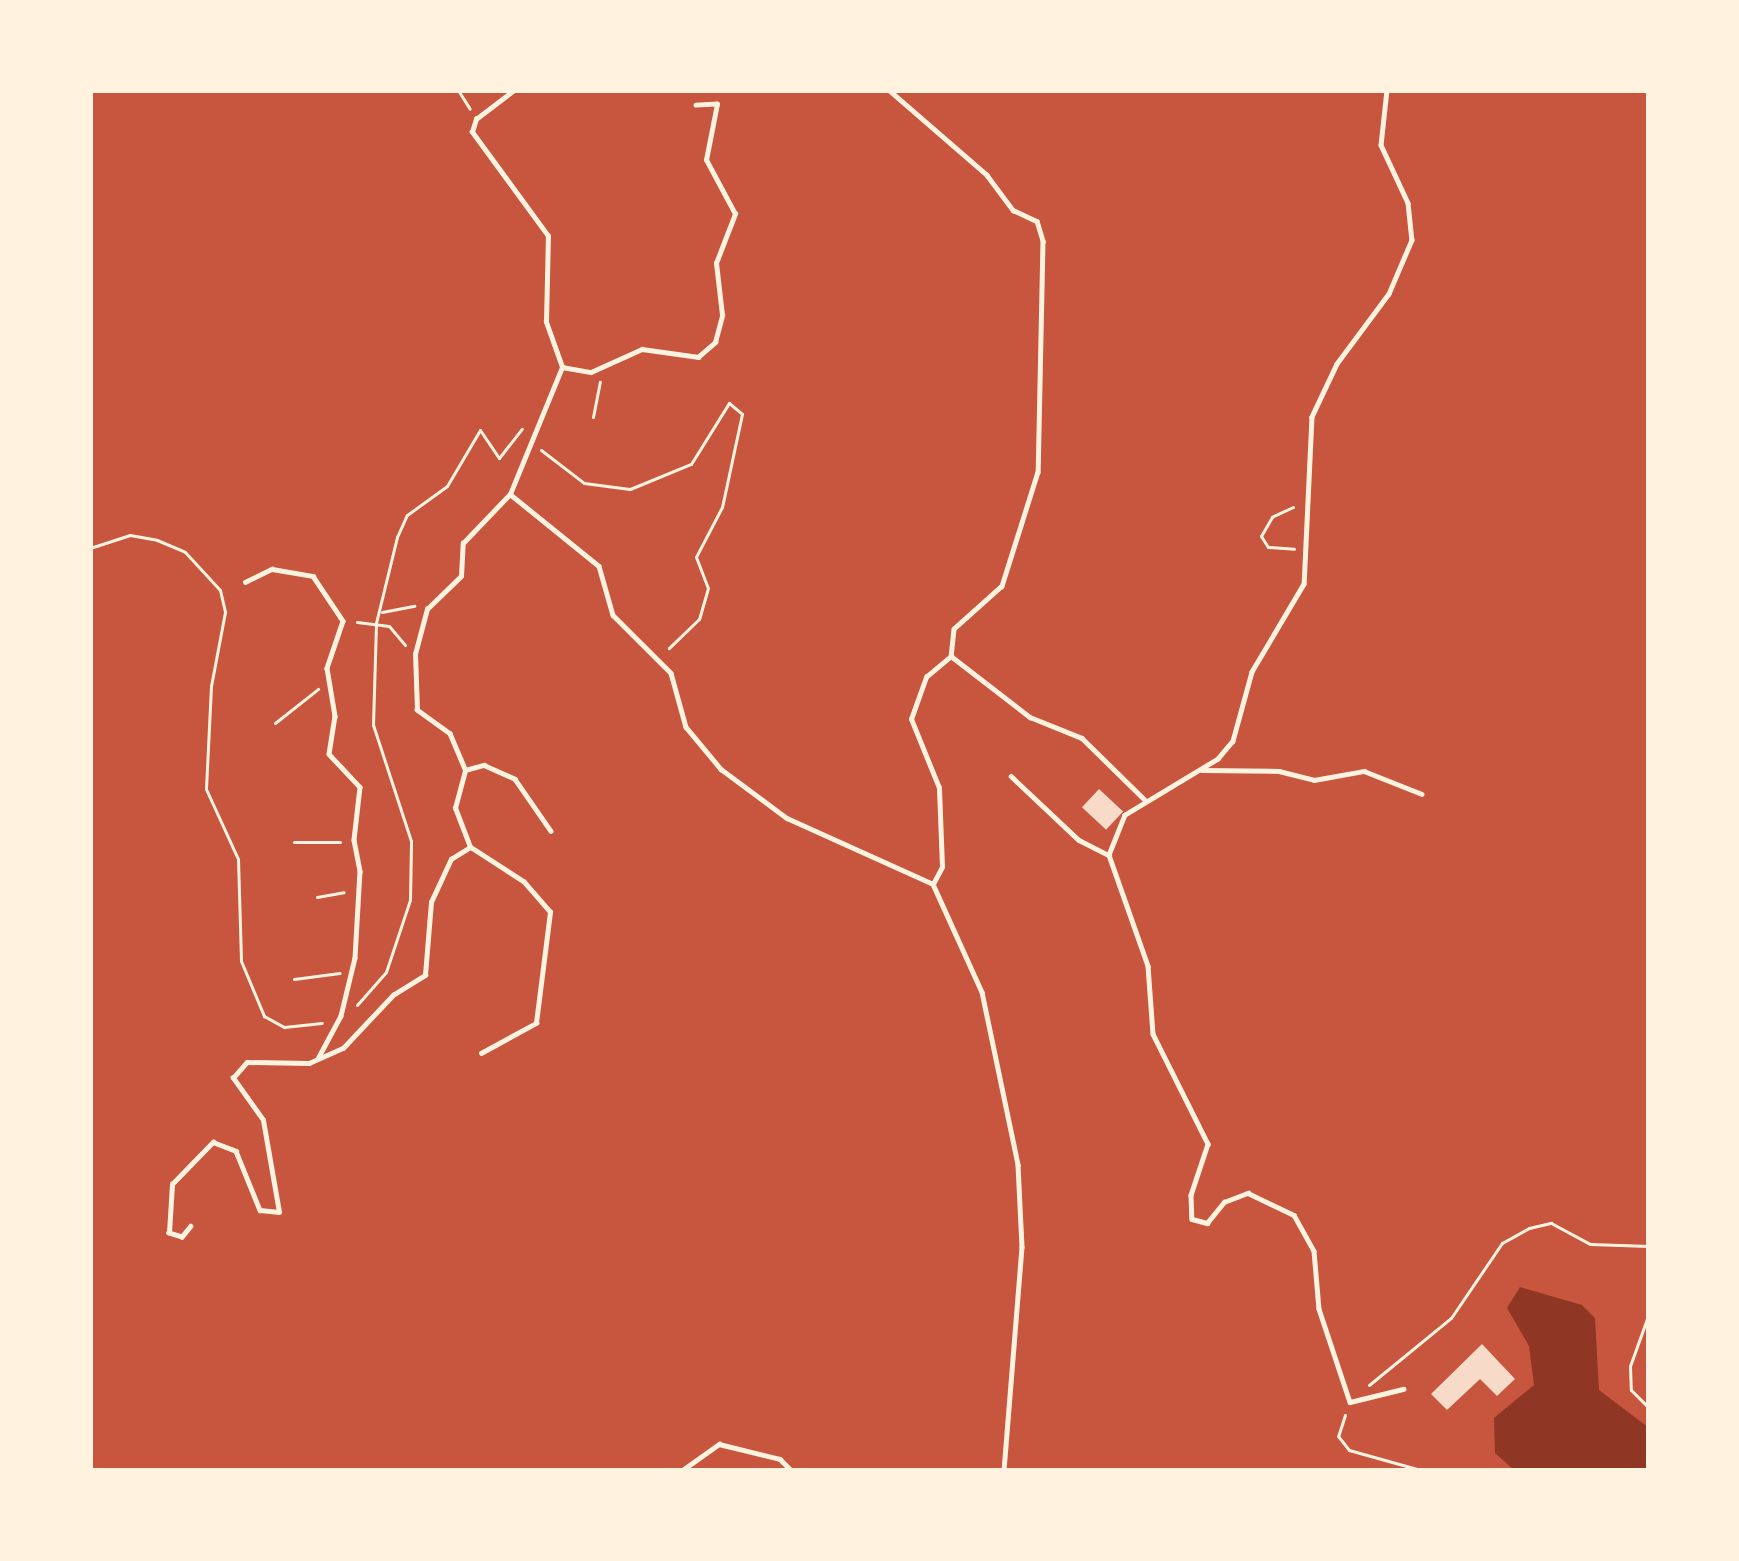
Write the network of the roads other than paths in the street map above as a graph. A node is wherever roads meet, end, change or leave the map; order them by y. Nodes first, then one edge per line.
1 (514, 90) edge
2 (889, 90) edge
3 (1387, 90) edge
4 (696, 105) dead end
5 (562, 367) junction
6 (510, 494) junction
7 (245, 582) dead end
8 (951, 656) junction
9 (465, 770) junction
10 (1196, 770) junction
11 (1011, 776) dead end
12 (1422, 794) dead end
13 (1144, 799) junction
14 (551, 831) dead end
15 (470, 847) junction
16 (1109, 854) junction
17 (933, 884) junction
18 (481, 1053) dead end
19 (318, 1058) junction
20 (191, 1226) dead end
21 (1403, 1389) dead end
22 (681, 1471) edge
23 (792, 1471) edge
24 (1004, 1471) edge

1 - 5 lane
2 - 8 lane
3 - 10 lane
4 - 5 lane
5 - 6 lane
6 - 9 lane
6 - 17 lane
7 - 19 lane
8 - 13 lane
8 - 17 lane
9 - 14 lane
9 - 15 lane
10 - 12 lane
10 - 13 lane
11 - 16 lane
13 - 16 lane
15 - 18 lane
15 - 19 lane
16 - 21 lane
17 - 24 lane
19 - 20 lane
22 - 23 lane

